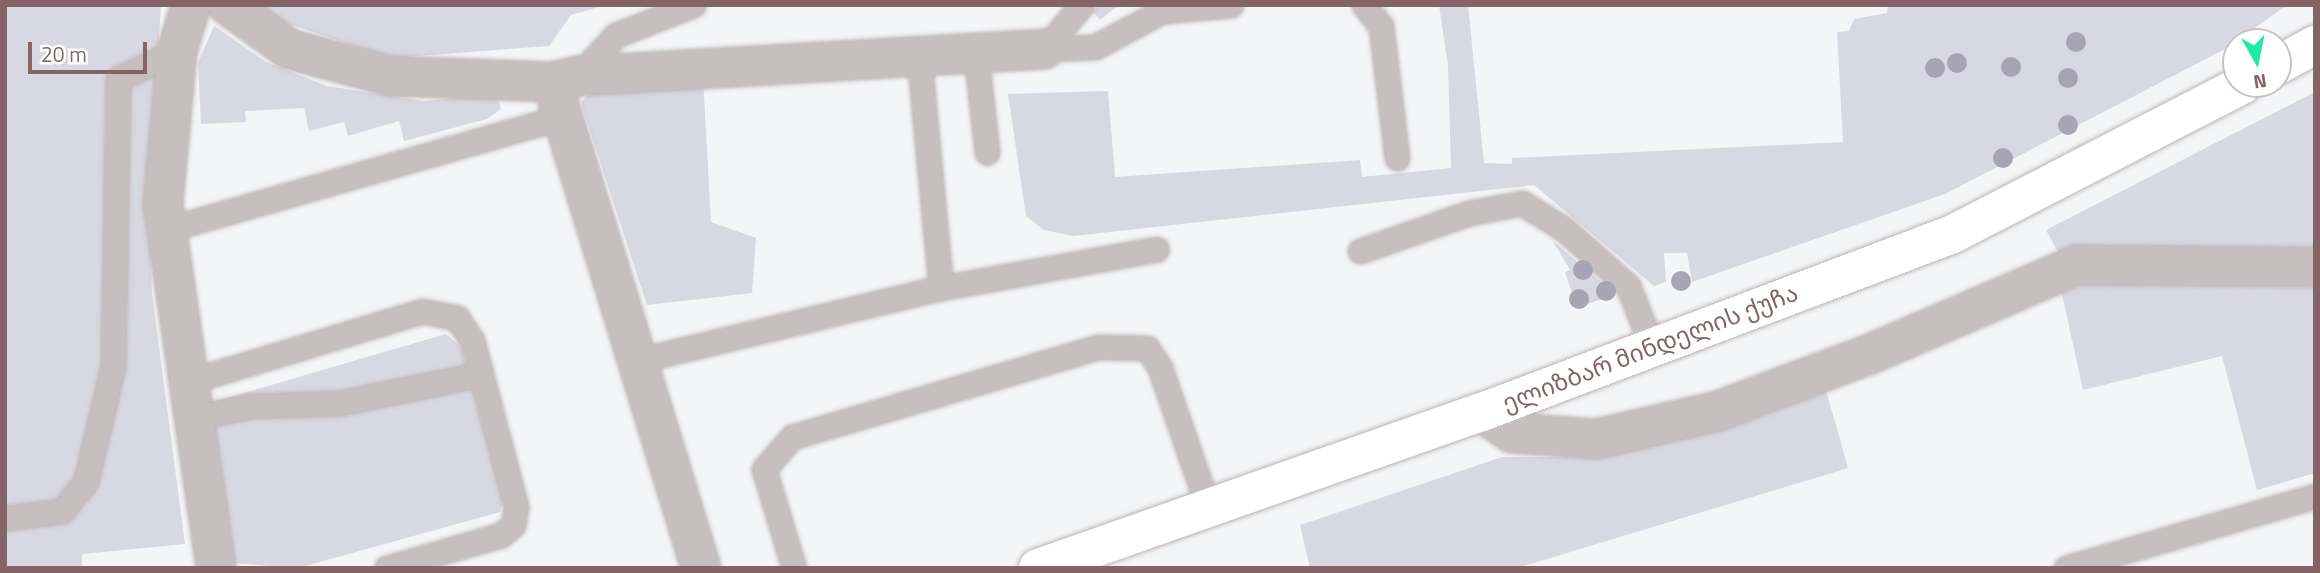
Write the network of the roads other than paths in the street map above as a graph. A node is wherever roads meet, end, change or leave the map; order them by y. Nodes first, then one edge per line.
1 (191, 5) edge
2 (228, 5) edge
3 (693, 5) edge
4 (1082, 5) edge
5 (1231, 5) edge
6 (1364, 5) edge
7 (2315, 45) edge
8 (1044, 49) junction
9 (177, 51) junction
10 (976, 53) junction
11 (919, 56) junction
12 (2292, 57) edge
13 (565, 91) junction
14 (2222, 95) edge
15 (987, 152) dead end
16 (1397, 158) dead end
17 (165, 230) junction
18 (1157, 249) dead end
19 (1360, 251) dead end
20 (2315, 267) edge
21 (940, 288) junction
22 (1652, 346) junction
23 (640, 360) junction
24 (481, 374) junction
25 (190, 399) junction
26 (1482, 412) junction
27 (2315, 496) edge
28 (1208, 507) junction
29 (5, 518) edge
30 (216, 568) edge
31 (387, 568) edge
32 (701, 568) edge
33 (794, 568) edge
34 (1038, 568) edge
35 (2066, 568) edge

1 - 9 street
2 - 13 street
3 - 13 lane
4 - 8 lane
5 - 8 lane
6 - 16 lane
7 - 12 street
8 - 10 street
9 - 17 street
9 - 29 lane
10 - 11 street
10 - 15 lane
11 - 13 street
11 - 21 lane
13 - 17 lane
13 - 23 street
14 - 22 street, ელიზბარ მინდელის ქუჩა
17 - 25 street
18 - 21 lane
19 - 22 lane
20 - 26 street
21 - 23 lane
22 - 26 street, ელიზბარ მინდელის ქუჩა
23 - 32 street
24 - 25 lane
24 - 25 lane
24 - 31 lane
25 - 30 street
26 - 28 street, ელიზბარ მინდელის ქუჩა
27 - 35 lane
28 - 33 lane
28 - 34 street, ელიზბარ მინდელის ქუჩა

